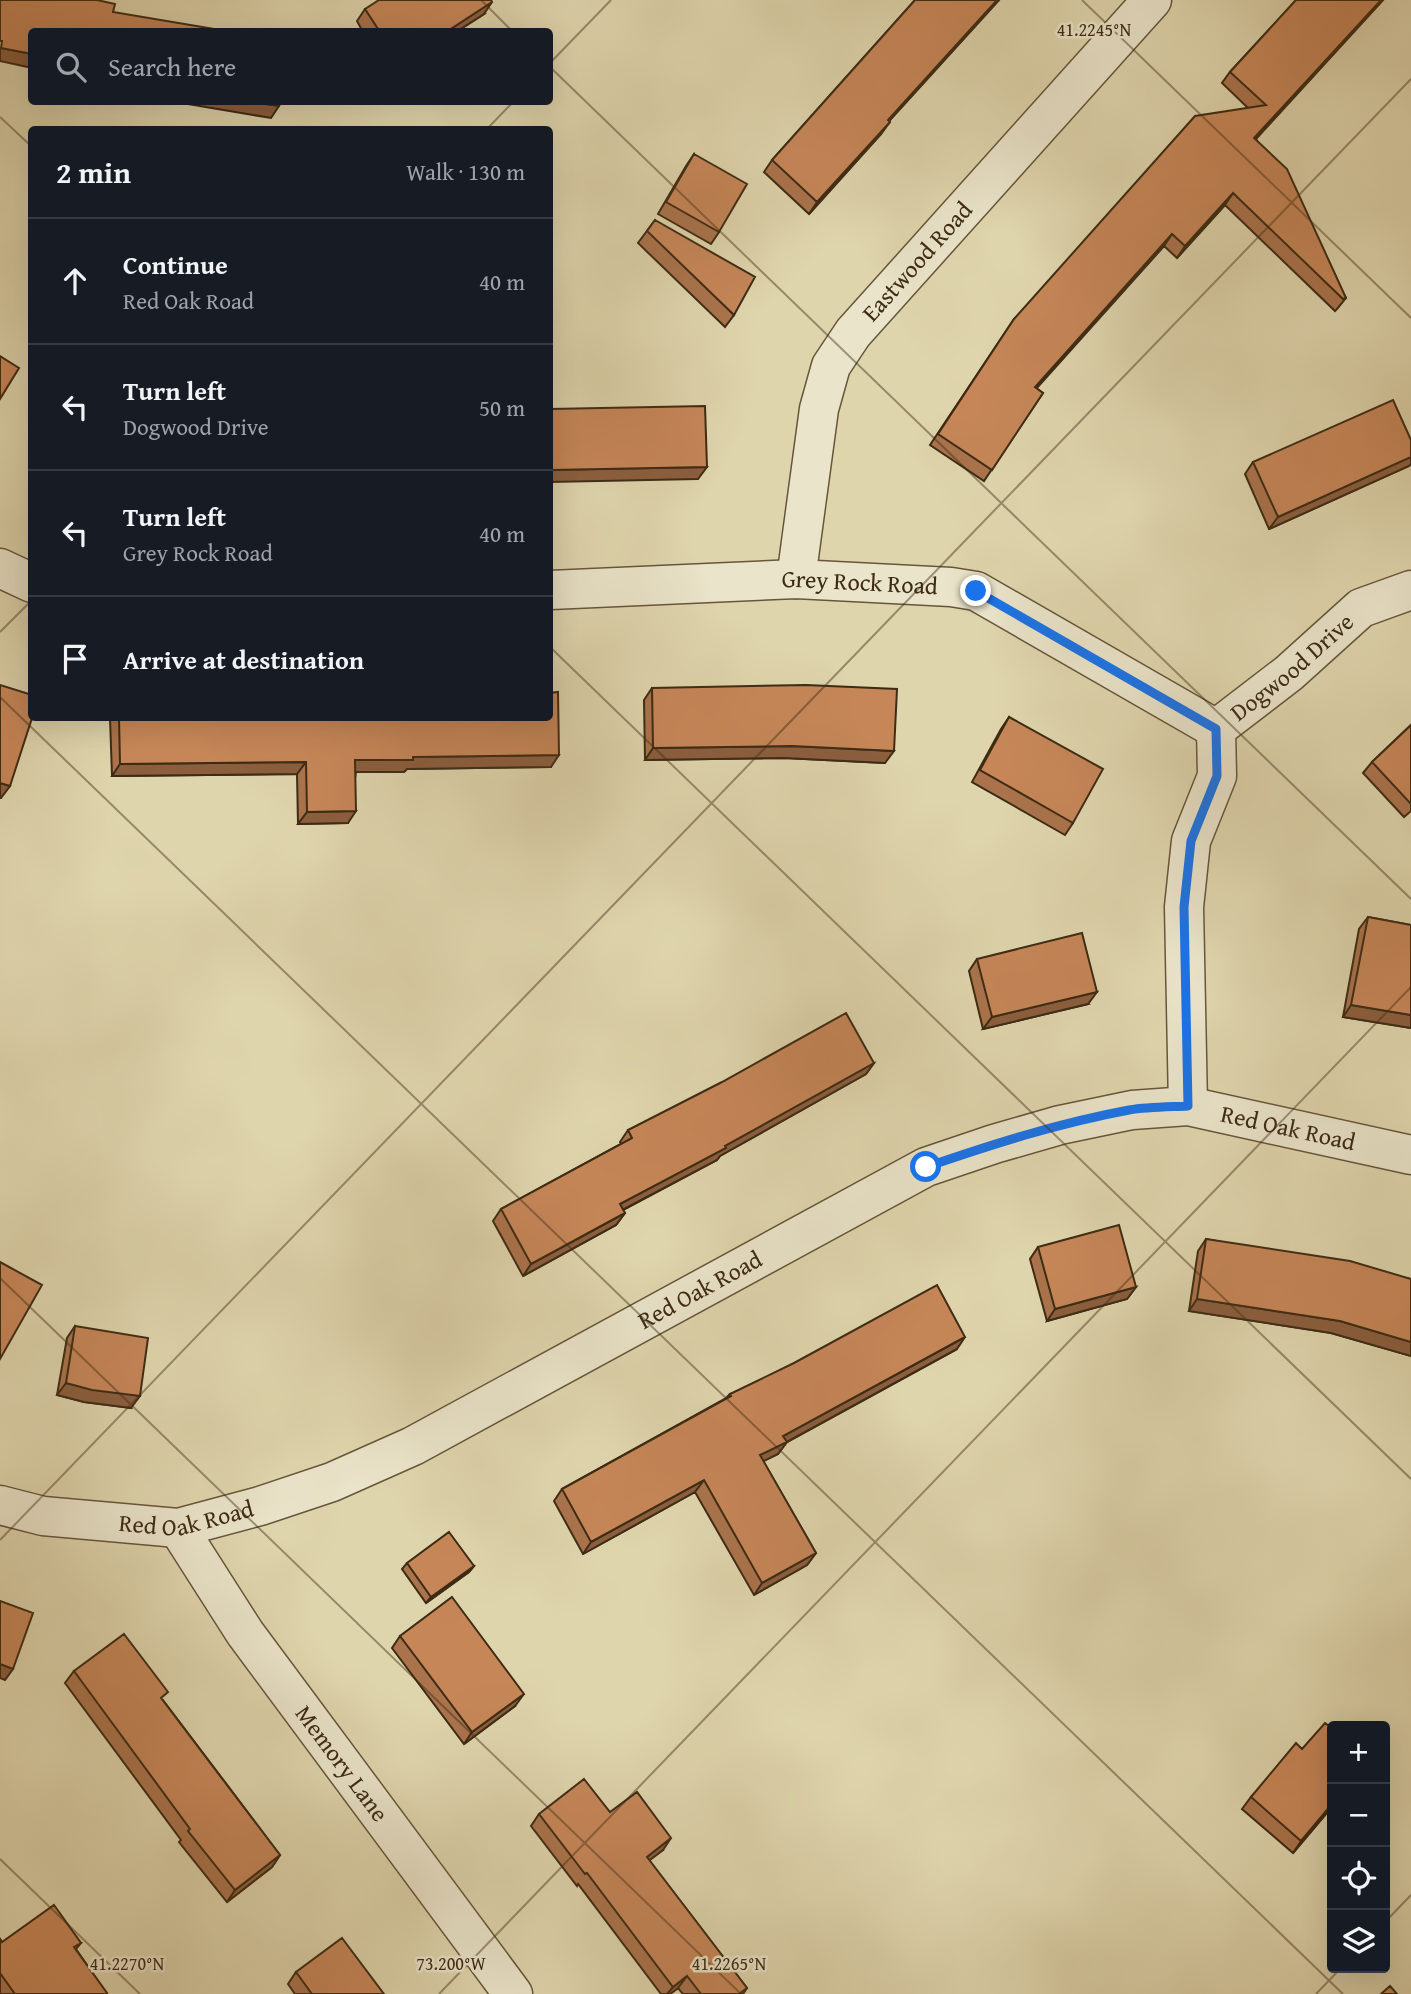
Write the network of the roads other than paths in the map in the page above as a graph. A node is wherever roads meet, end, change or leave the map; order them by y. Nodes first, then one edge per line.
1 (1152, 0) edge
2 (0, 568) edge
3 (796, 579) junction
4 (28, 581) edge
5 (553, 590) edge
6 (1411, 590) edge
7 (1216, 729) junction
8 (1188, 1106) junction
9 (1411, 1155) edge
10 (0, 1505) edge
11 (178, 1528) junction
12 (513, 1994) edge

1 - 3 street, Eastwood Road
2 - 4 street
3 - 5 street, Grey Rock Road
3 - 7 street, Grey Rock Road
6 - 7 street, Dogwood Drive
7 - 8 street, Dogwood Drive
8 - 9 street, Red Oak Road
8 - 11 street, Red Oak Road
10 - 11 street, Red Oak Road
11 - 12 street, Memory Lane

